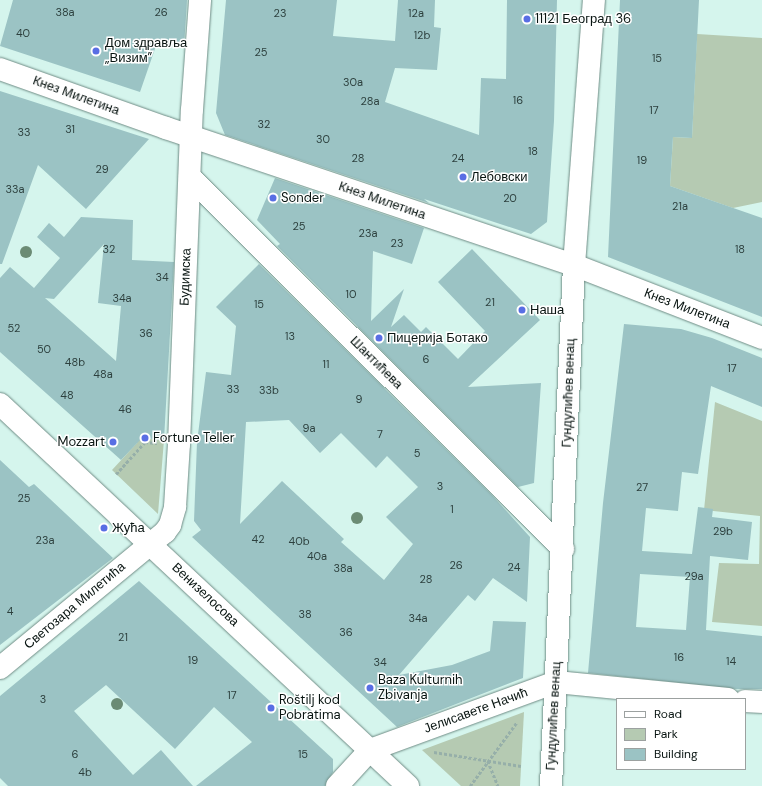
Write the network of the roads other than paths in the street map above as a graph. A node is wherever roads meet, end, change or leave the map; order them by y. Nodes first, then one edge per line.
1 (200, 0) edge
2 (594, 0) edge
3 (0, 69) edge
4 (191, 136) junction
5 (190, 177) junction
6 (574, 265) junction
7 (762, 338) edge
8 (0, 404) edge
9 (150, 544) junction
10 (562, 549) junction
11 (0, 668) edge
12 (556, 682) junction
13 (718, 698) edge
14 (746, 701) edge
15 (762, 702) edge
16 (370, 750) junction
17 (337, 786) edge
18 (408, 786) edge
19 (551, 786) edge

1 - 4 street, Будимска
2 - 6 street, Гундулићев венац
3 - 4 street, Кнез Милетина
4 - 5 street, Будимска
4 - 6 street, Кнез Милетина
5 - 9 street, Будимска
5 - 10 street, Шантићева
6 - 7 street, Кнез Милетина
6 - 10 street, Гундулићев венац
8 - 9 street, Венизелосова
9 - 11 street, Светозара Милетића
9 - 16 street, Венизелосова
10 - 12 street, Гундулићев венац
12 - 13 street, Јелисавете Начић
12 - 16 street, Јелисавете Начић
12 - 19 street, Гундулићев венац
14 - 15 street
16 - 17 street
16 - 18 street, Венизелосова

